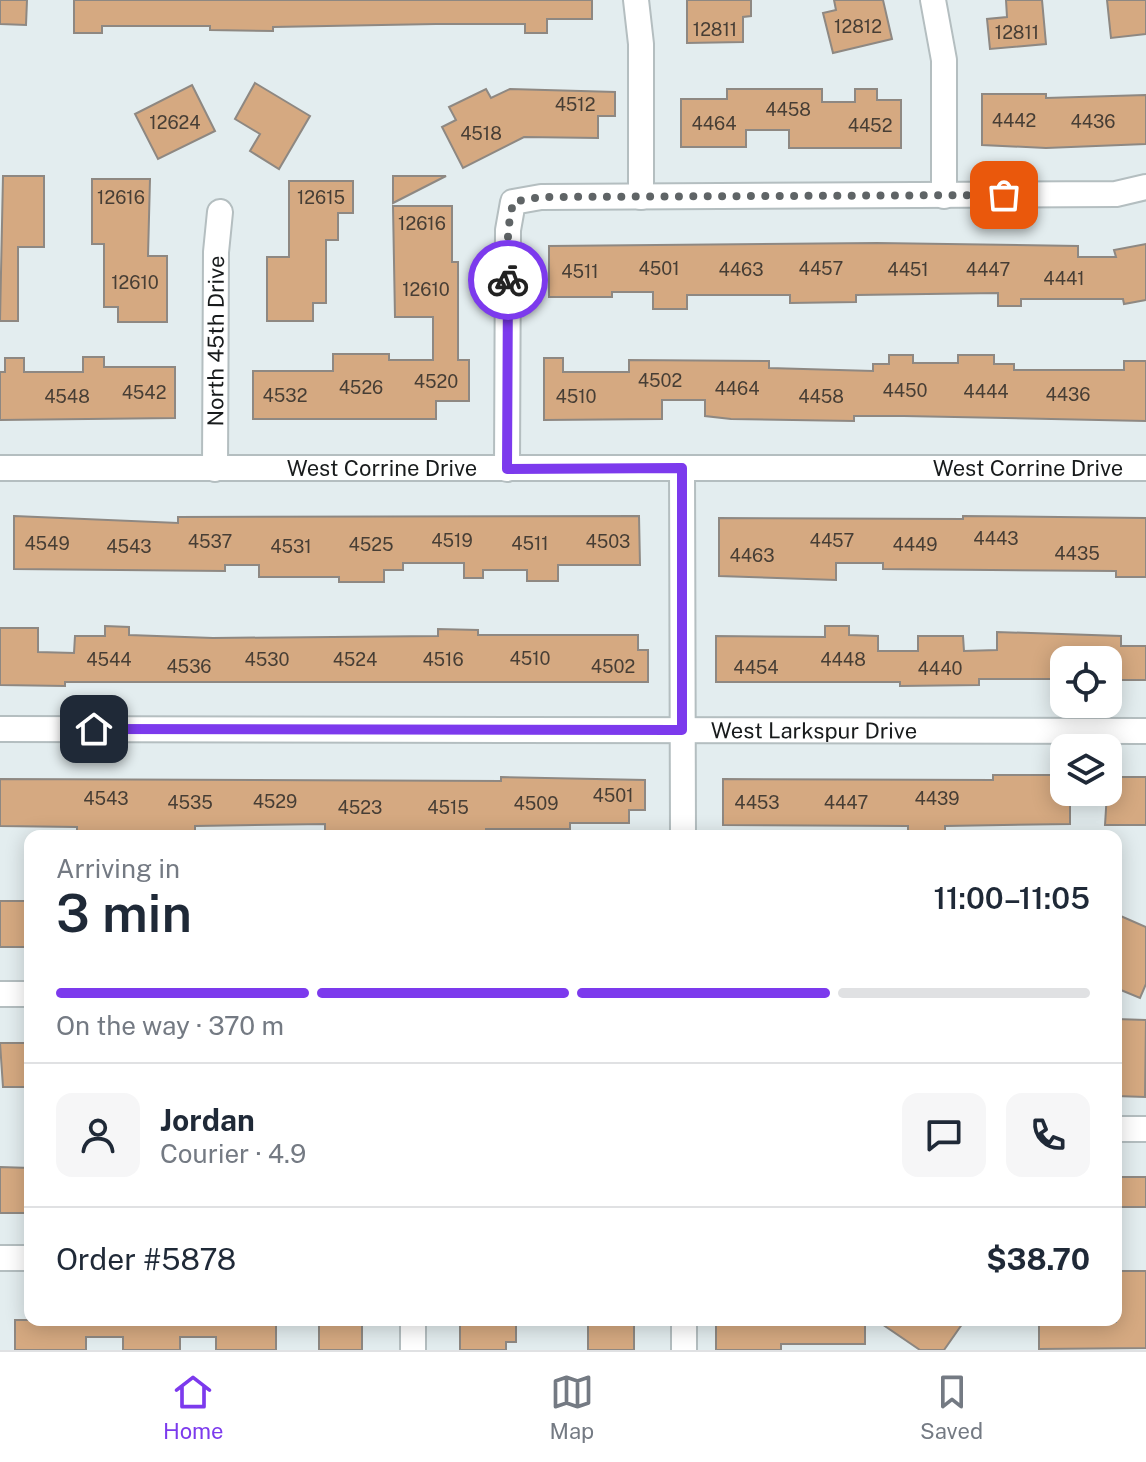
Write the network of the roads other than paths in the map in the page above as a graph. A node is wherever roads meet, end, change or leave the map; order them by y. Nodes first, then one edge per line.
1 (636, 0) edge
2 (933, 0) edge
3 (1146, 187) edge
4 (944, 196) junction
5 (641, 197) junction
6 (220, 212) dead end
7 (0, 468) edge
8 (682, 468) junction
9 (1146, 468) edge
10 (215, 469) junction
11 (507, 469) junction
12 (0, 729) edge
13 (682, 730) junction
14 (1146, 731) edge
15 (683, 830) edge
16 (0, 994) edge
17 (24, 994) edge
18 (1122, 1129) edge
19 (1146, 1129) edge
20 (0, 1258) edge
21 (24, 1258) edge
22 (413, 1326) edge
23 (684, 1326) edge
24 (413, 1350) edge
25 (684, 1350) edge

1 - 5 street
2 - 4 street
3 - 4 street
4 - 5 street
5 - 11 street
6 - 10 street, North 45th Drive
7 - 10 street, West Corrine Drive
8 - 9 street, West Corrine Drive
8 - 11 street, West Corrine Drive
8 - 13 street
10 - 11 street, West Corrine Drive
12 - 13 street, West Larkspur Drive
13 - 14 street, West Larkspur Drive
13 - 15 street
16 - 17 street
18 - 19 street
20 - 21 street
22 - 24 street
23 - 25 street

